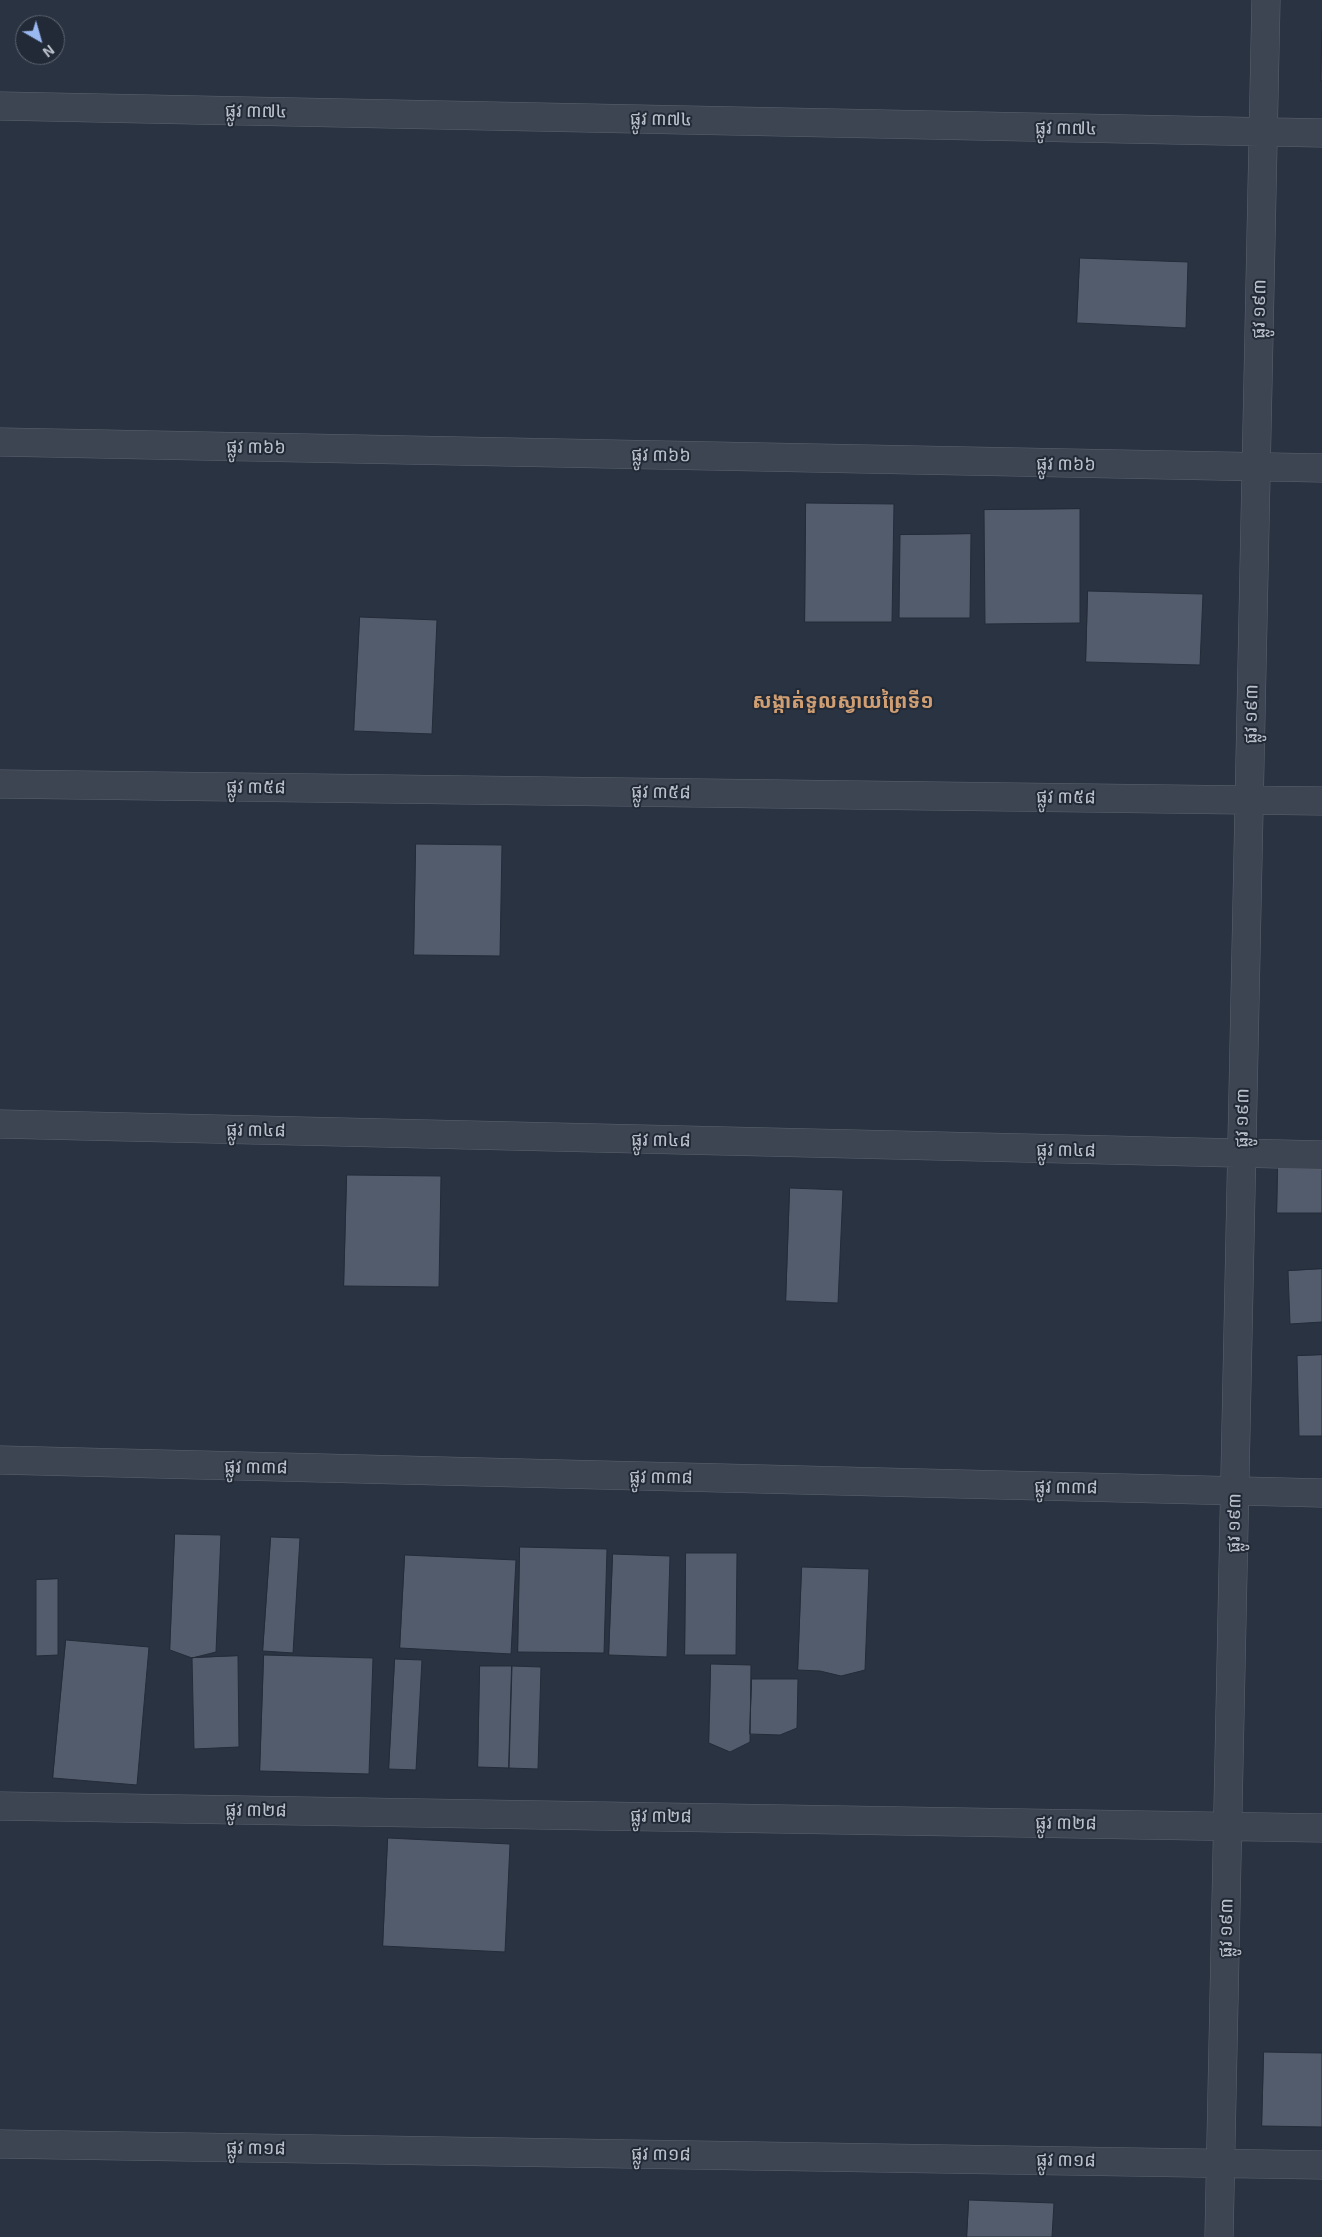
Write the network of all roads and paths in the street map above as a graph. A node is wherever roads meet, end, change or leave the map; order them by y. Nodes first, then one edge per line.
1 (1266, 0) edge
2 (0, 106) edge
3 (1263, 132) junction
4 (1322, 133) edge
5 (0, 442) edge
6 (1256, 468) junction
7 (1322, 468) edge
8 (0, 784) edge
9 (1249, 799) junction
10 (1322, 801) edge
11 (0, 1124) edge
12 (1242, 1154) junction
13 (1322, 1155) edge
14 (0, 1460) edge
15 (1235, 1492) junction
16 (1322, 1493) edge
17 (0, 1806) edge
18 (1228, 1826) junction
19 (1322, 1828) edge
20 (0, 2144) edge
21 (1221, 2162) junction
22 (1322, 2165) edge
23 (1219, 2237) edge

1 - 3 street, ផ្លូវ ១៩៣
2 - 3 street, ផ្លូវ ៣៧៤
3 - 4 street, ផ្លូវ ៣៧៤
3 - 6 street, ផ្លូវ ១៩៣
5 - 6 street, ផ្លូវ ៣៦៦
6 - 7 street, ផ្លូវ ៣៦៦
6 - 9 street, ផ្លូវ ១៩៣
8 - 9 street, ផ្លូវ ៣៥៨
9 - 10 street, ផ្លូវ ៣៥៨
9 - 12 street, ផ្លូវ ១៩៣
11 - 12 street, ផ្លូវ ៣៤៨
12 - 13 street, ផ្លូវ ៣៤៨
12 - 15 street, ផ្លូវ ១៩៣
14 - 15 street, ផ្លូវ ៣៣៨
15 - 16 street, ផ្លូវ ៣៣៨
15 - 18 street, ផ្លូវ ១៩៣
17 - 18 street, ផ្លូវ ៣២៨
18 - 19 street, ផ្លូវ ៣២៨
18 - 21 street, ផ្លូវ ១៩៣
20 - 21 street, ផ្លូវ ៣១៨
21 - 22 street, ផ្លូវ ៣១៨
21 - 23 street, ផ្លូវ ១៩៣

